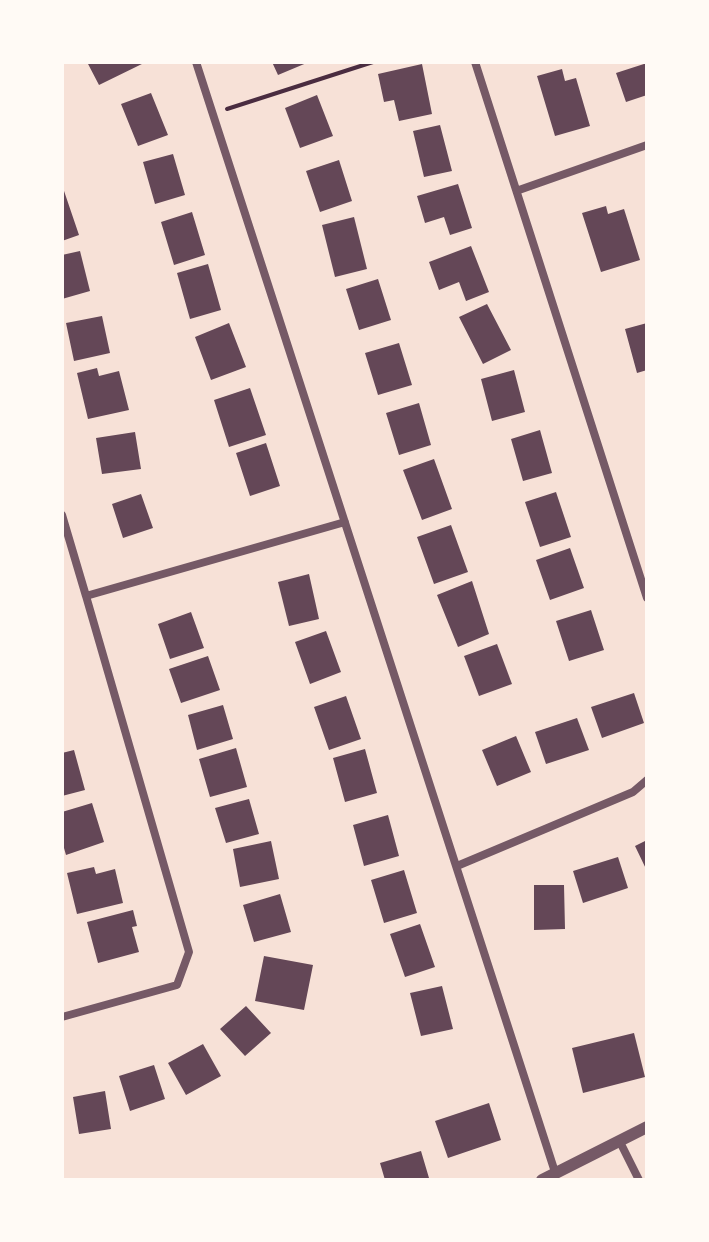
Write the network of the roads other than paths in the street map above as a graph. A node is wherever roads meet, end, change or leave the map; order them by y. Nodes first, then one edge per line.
1 (196, 62) edge
2 (475, 62) edge
3 (647, 145) edge
4 (519, 190) junction
5 (62, 515) edge
6 (345, 522) junction
7 (86, 596) junction
8 (647, 598) edge
9 (647, 780) edge
10 (457, 866) junction
11 (62, 1017) edge
12 (647, 1127) edge
13 (619, 1140) junction
14 (555, 1172) junction
15 (542, 1180) edge
16 (639, 1180) edge

1 - 6 street
2 - 4 street
3 - 4 street
4 - 8 street
5 - 7 street
6 - 7 street
6 - 10 street
7 - 11 street
9 - 10 street
10 - 14 street
12 - 13 street
13 - 14 street
13 - 16 street
14 - 15 street

